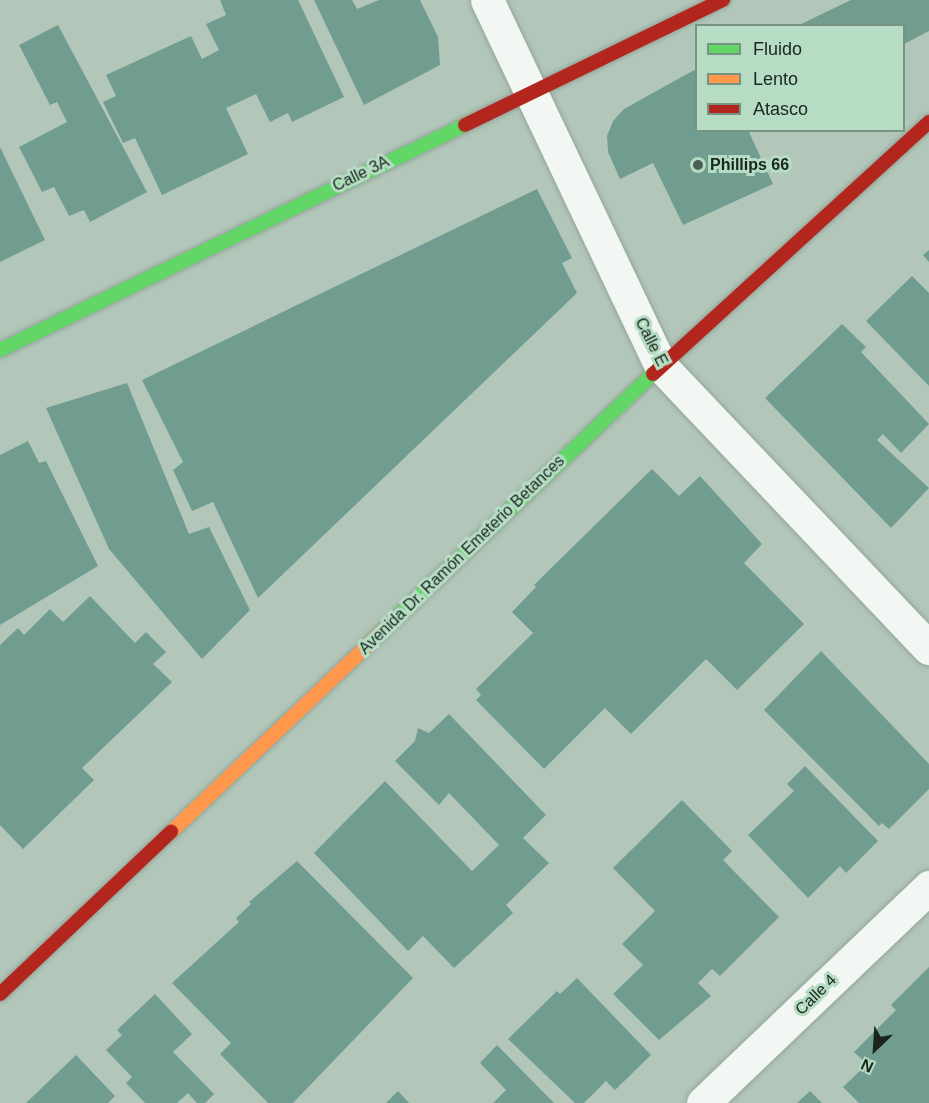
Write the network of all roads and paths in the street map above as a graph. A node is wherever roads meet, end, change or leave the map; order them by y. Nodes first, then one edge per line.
1 (487, 0) edge
2 (723, 0) edge
3 (532, 91) junction
4 (929, 122) edge
5 (0, 350) edge
6 (661, 366) junction
7 (929, 648) edge
8 (929, 887) edge
9 (0, 994) edge
10 (703, 1103) edge

1 - 3 street, Calle E
2 - 3 street, Calle 3A
3 - 5 street, Calle 3A
3 - 6 street, Calle E
4 - 6 street, Avenida Dr. Ramón Emeterio Betances
6 - 7 street, Calle E
6 - 9 street, Avenida Dr. Ramón Emeterio Betances
8 - 10 street, Calle 4

